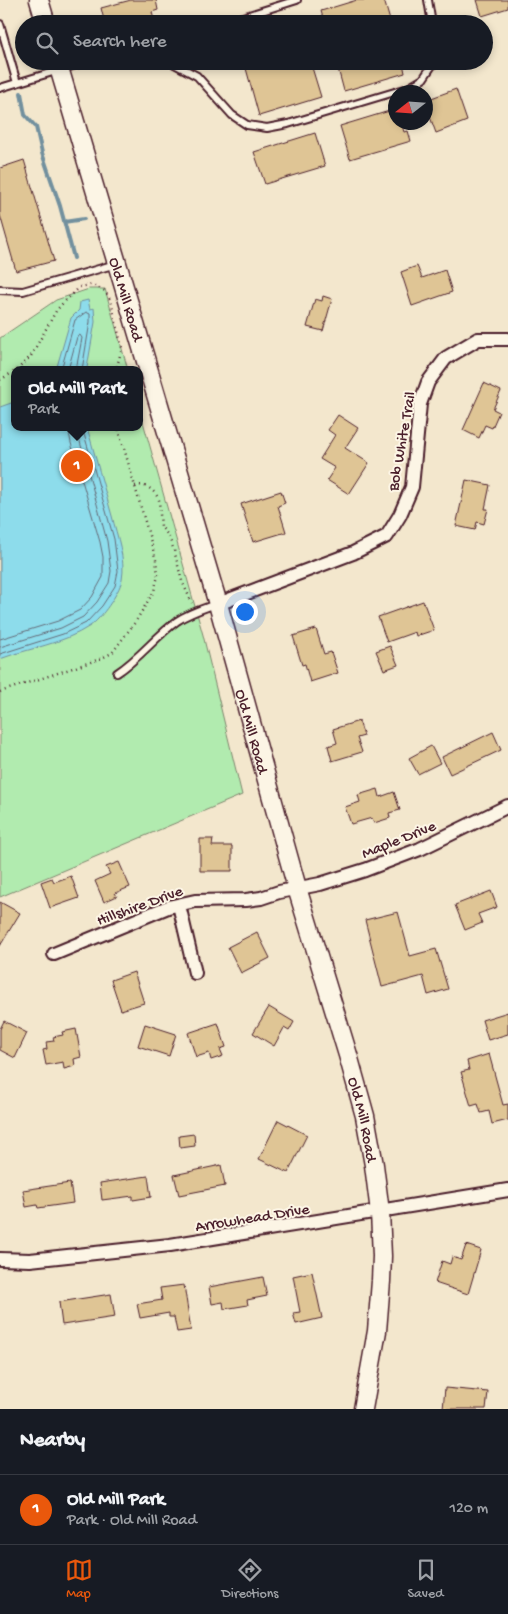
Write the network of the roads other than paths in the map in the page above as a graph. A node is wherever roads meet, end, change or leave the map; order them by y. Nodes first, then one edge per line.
1 (39, 0) edge
2 (297, 0) edge
3 (428, 0) edge
4 (43, 15) edge
5 (249, 15) edge
6 (430, 15) edge
7 (0, 24) edge
8 (49, 70) edge
9 (60, 70) edge
10 (185, 70) edge
11 (429, 70) edge
12 (18, 83) junction
13 (0, 88) edge
14 (117, 263) junction
15 (0, 288) edge
16 (508, 339) edge
17 (218, 604) junction
18 (117, 672) dead end
19 (508, 806) edge
20 (297, 888) junction
21 (179, 905) junction
22 (54, 954) dead end
23 (195, 973) dead end
24 (508, 1190) edge
25 (380, 1212) junction
26 (0, 1259) edge
27 (363, 1409) edge

1 - 4 street
2 - 5 lane
3 - 6 lane
7 - 12 lane
8 - 12 lane
9 - 14 street, Old Mill Road
10 - 11 lane
12 - 13 lane
14 - 15 lane
14 - 17 street, Old Mill Road
16 - 17 street, Bob White Trail
17 - 18 lane
17 - 20 street, Old Mill Road
19 - 20 street, Maple Drive
20 - 21 street, Hillshire Drive
20 - 25 street, Old Mill Road
21 - 22 street, Hillshire Drive
21 - 23 street
24 - 25 street, Arrowhead Drive
25 - 26 street, Arrowhead Drive
25 - 27 street, Old Mill Road

